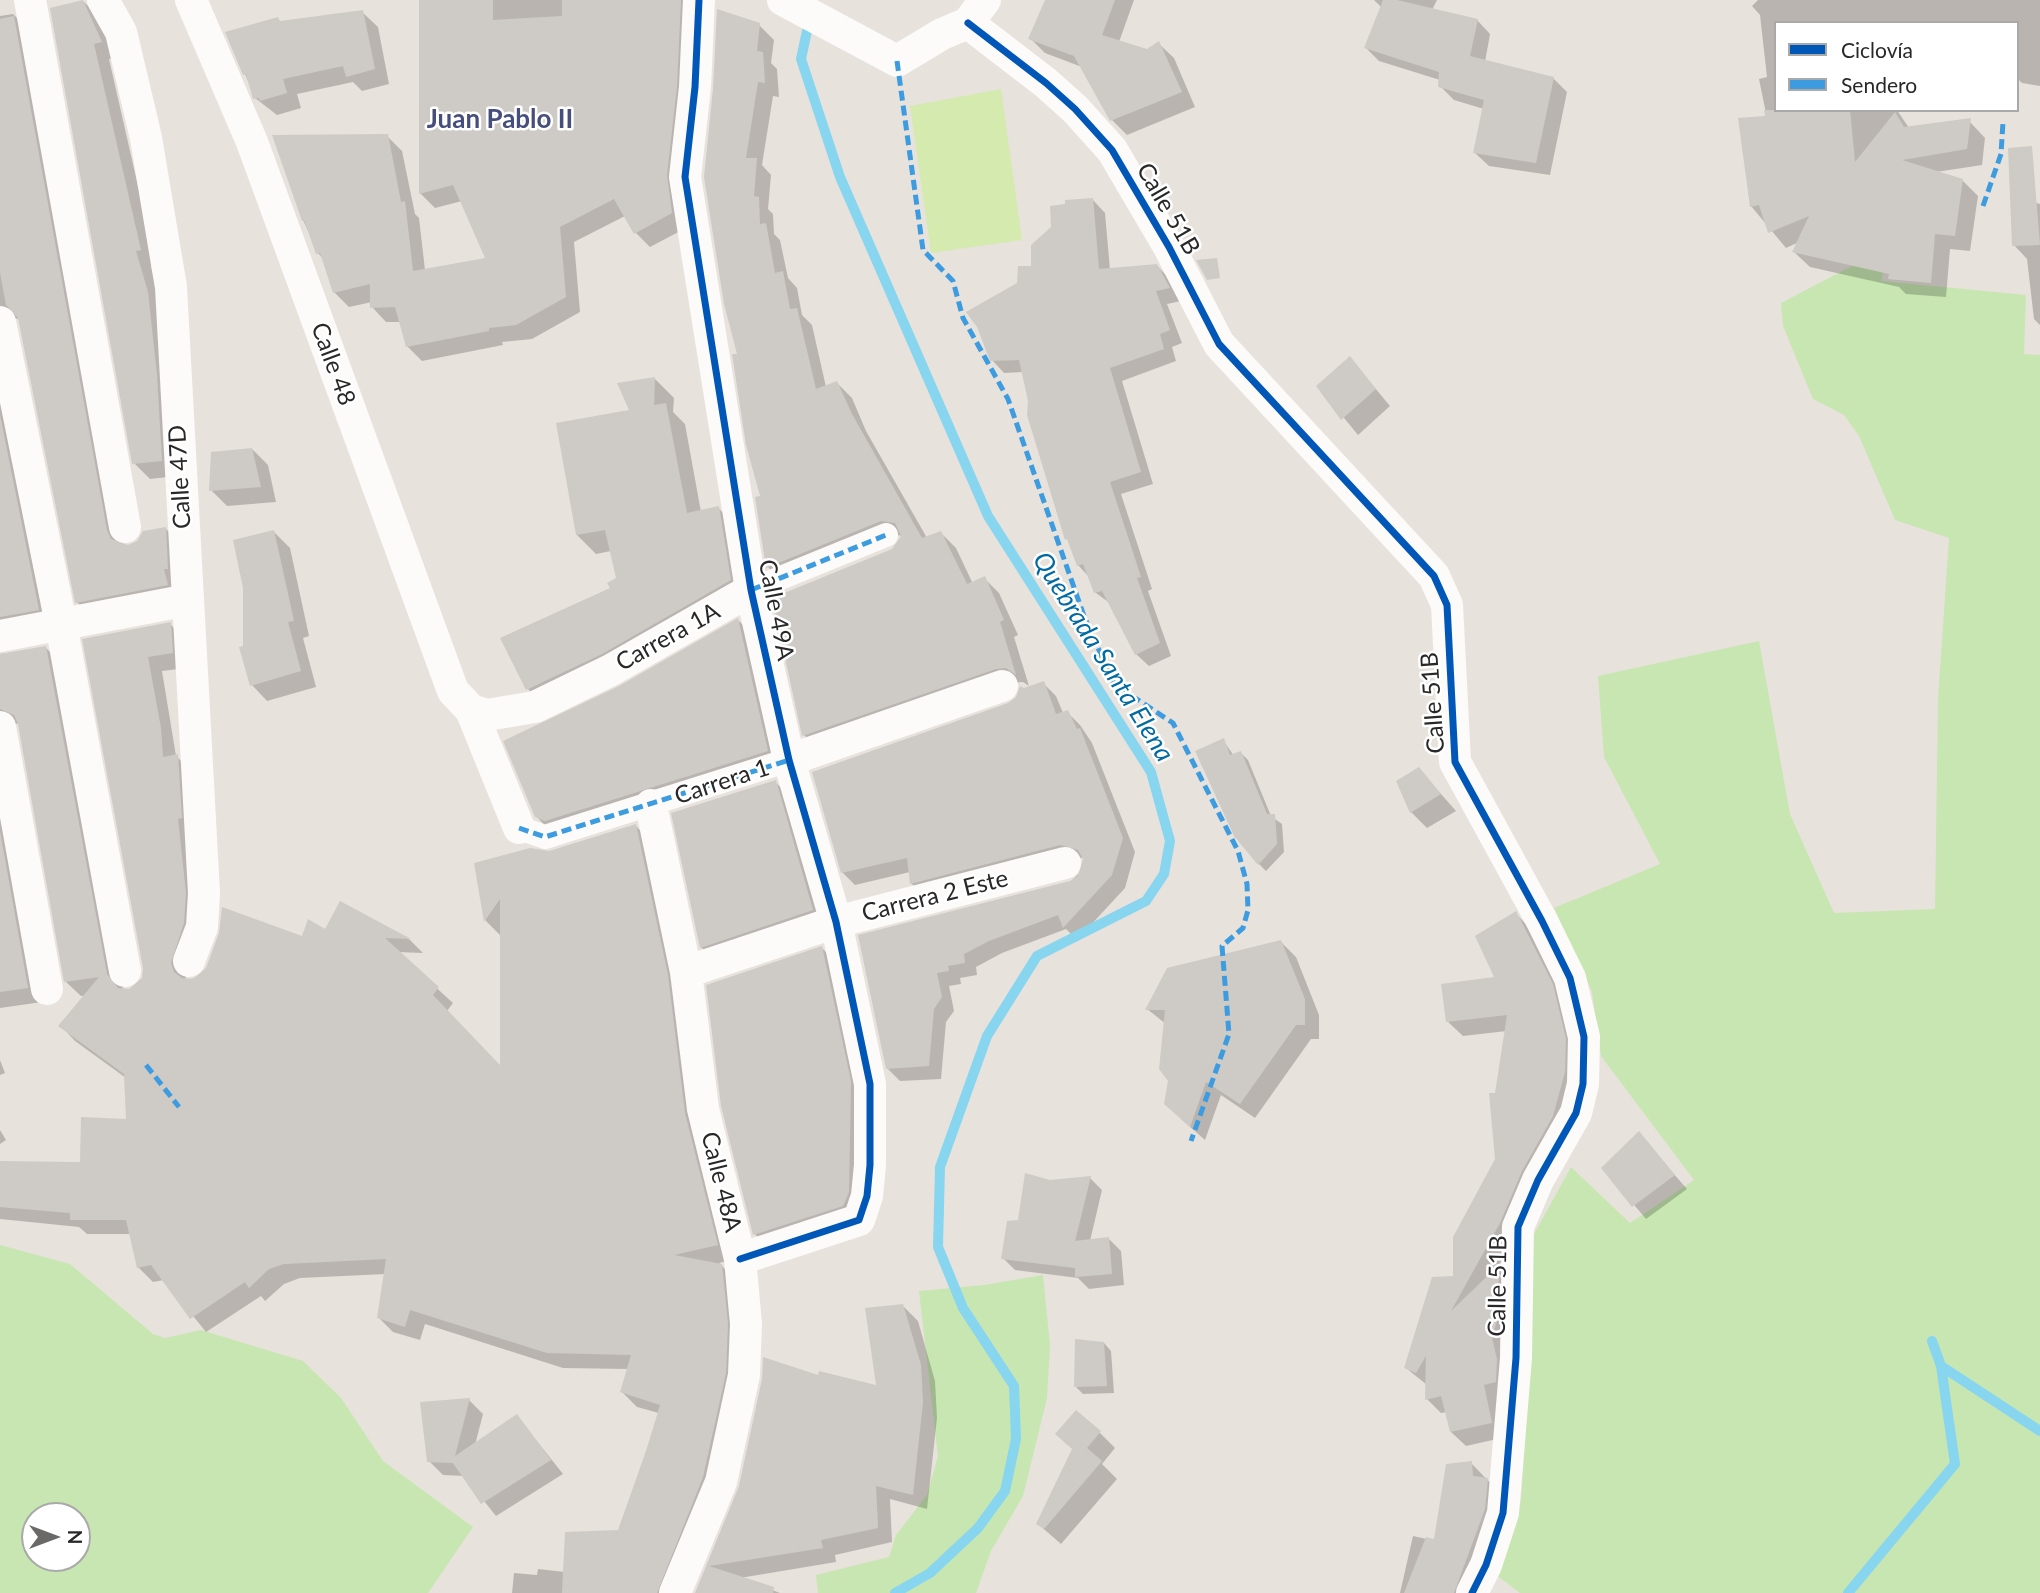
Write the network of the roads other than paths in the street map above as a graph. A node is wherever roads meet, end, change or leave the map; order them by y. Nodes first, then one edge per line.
1 (30, 0) edge
2 (103, 0) edge
3 (191, 0) edge
4 (699, 0) edge
5 (783, 0) edge
6 (977, 12) edge
7 (0, 322) edge
8 (125, 527) dead end
9 (886, 535) dead end
10 (751, 590) junction
11 (188, 600) junction
12 (61, 624) junction
13 (0, 636) edge
14 (1002, 686) dead end
15 (479, 712) junction
16 (0, 727) edge
17 (789, 760) junction
18 (651, 805) junction
19 (519, 828) joint
20 (1065, 863) dead end
21 (836, 922) junction
22 (189, 961) dead end
23 (125, 971) dead end
24 (686, 972) junction
25 (47, 989) dead end
26 (740, 1259) junction
27 (675, 1593) edge
28 (1472, 1593) edge

1 - 8 street
2 - 11 street, Calle 47D
3 - 15 street, Calle 48
4 - 10 street, Calle 49A
5 - 6 street
6 - 28 street, Calle 51B
7 - 12 street
9 - 10 street, Carrera 1A
10 - 15 street, Carrera 1A
10 - 17 street, Calle 49A
11 - 12 street
11 - 22 street, Calle 47D
12 - 13 street
12 - 23 street
14 - 17 street, Carrera 1
15 - 19 street, Calle 48
16 - 25 street
17 - 18 street, Carrera 1
17 - 21 street, Calle 49A
18 - 19 street, Carrera 1
18 - 24 street, Calle 48A
20 - 21 street, Carrera 2 Este
21 - 24 street, Carrera 2 Este
21 - 26 street, Calle 49A
24 - 26 street, Calle 48A
26 - 27 street, Calle 48A

